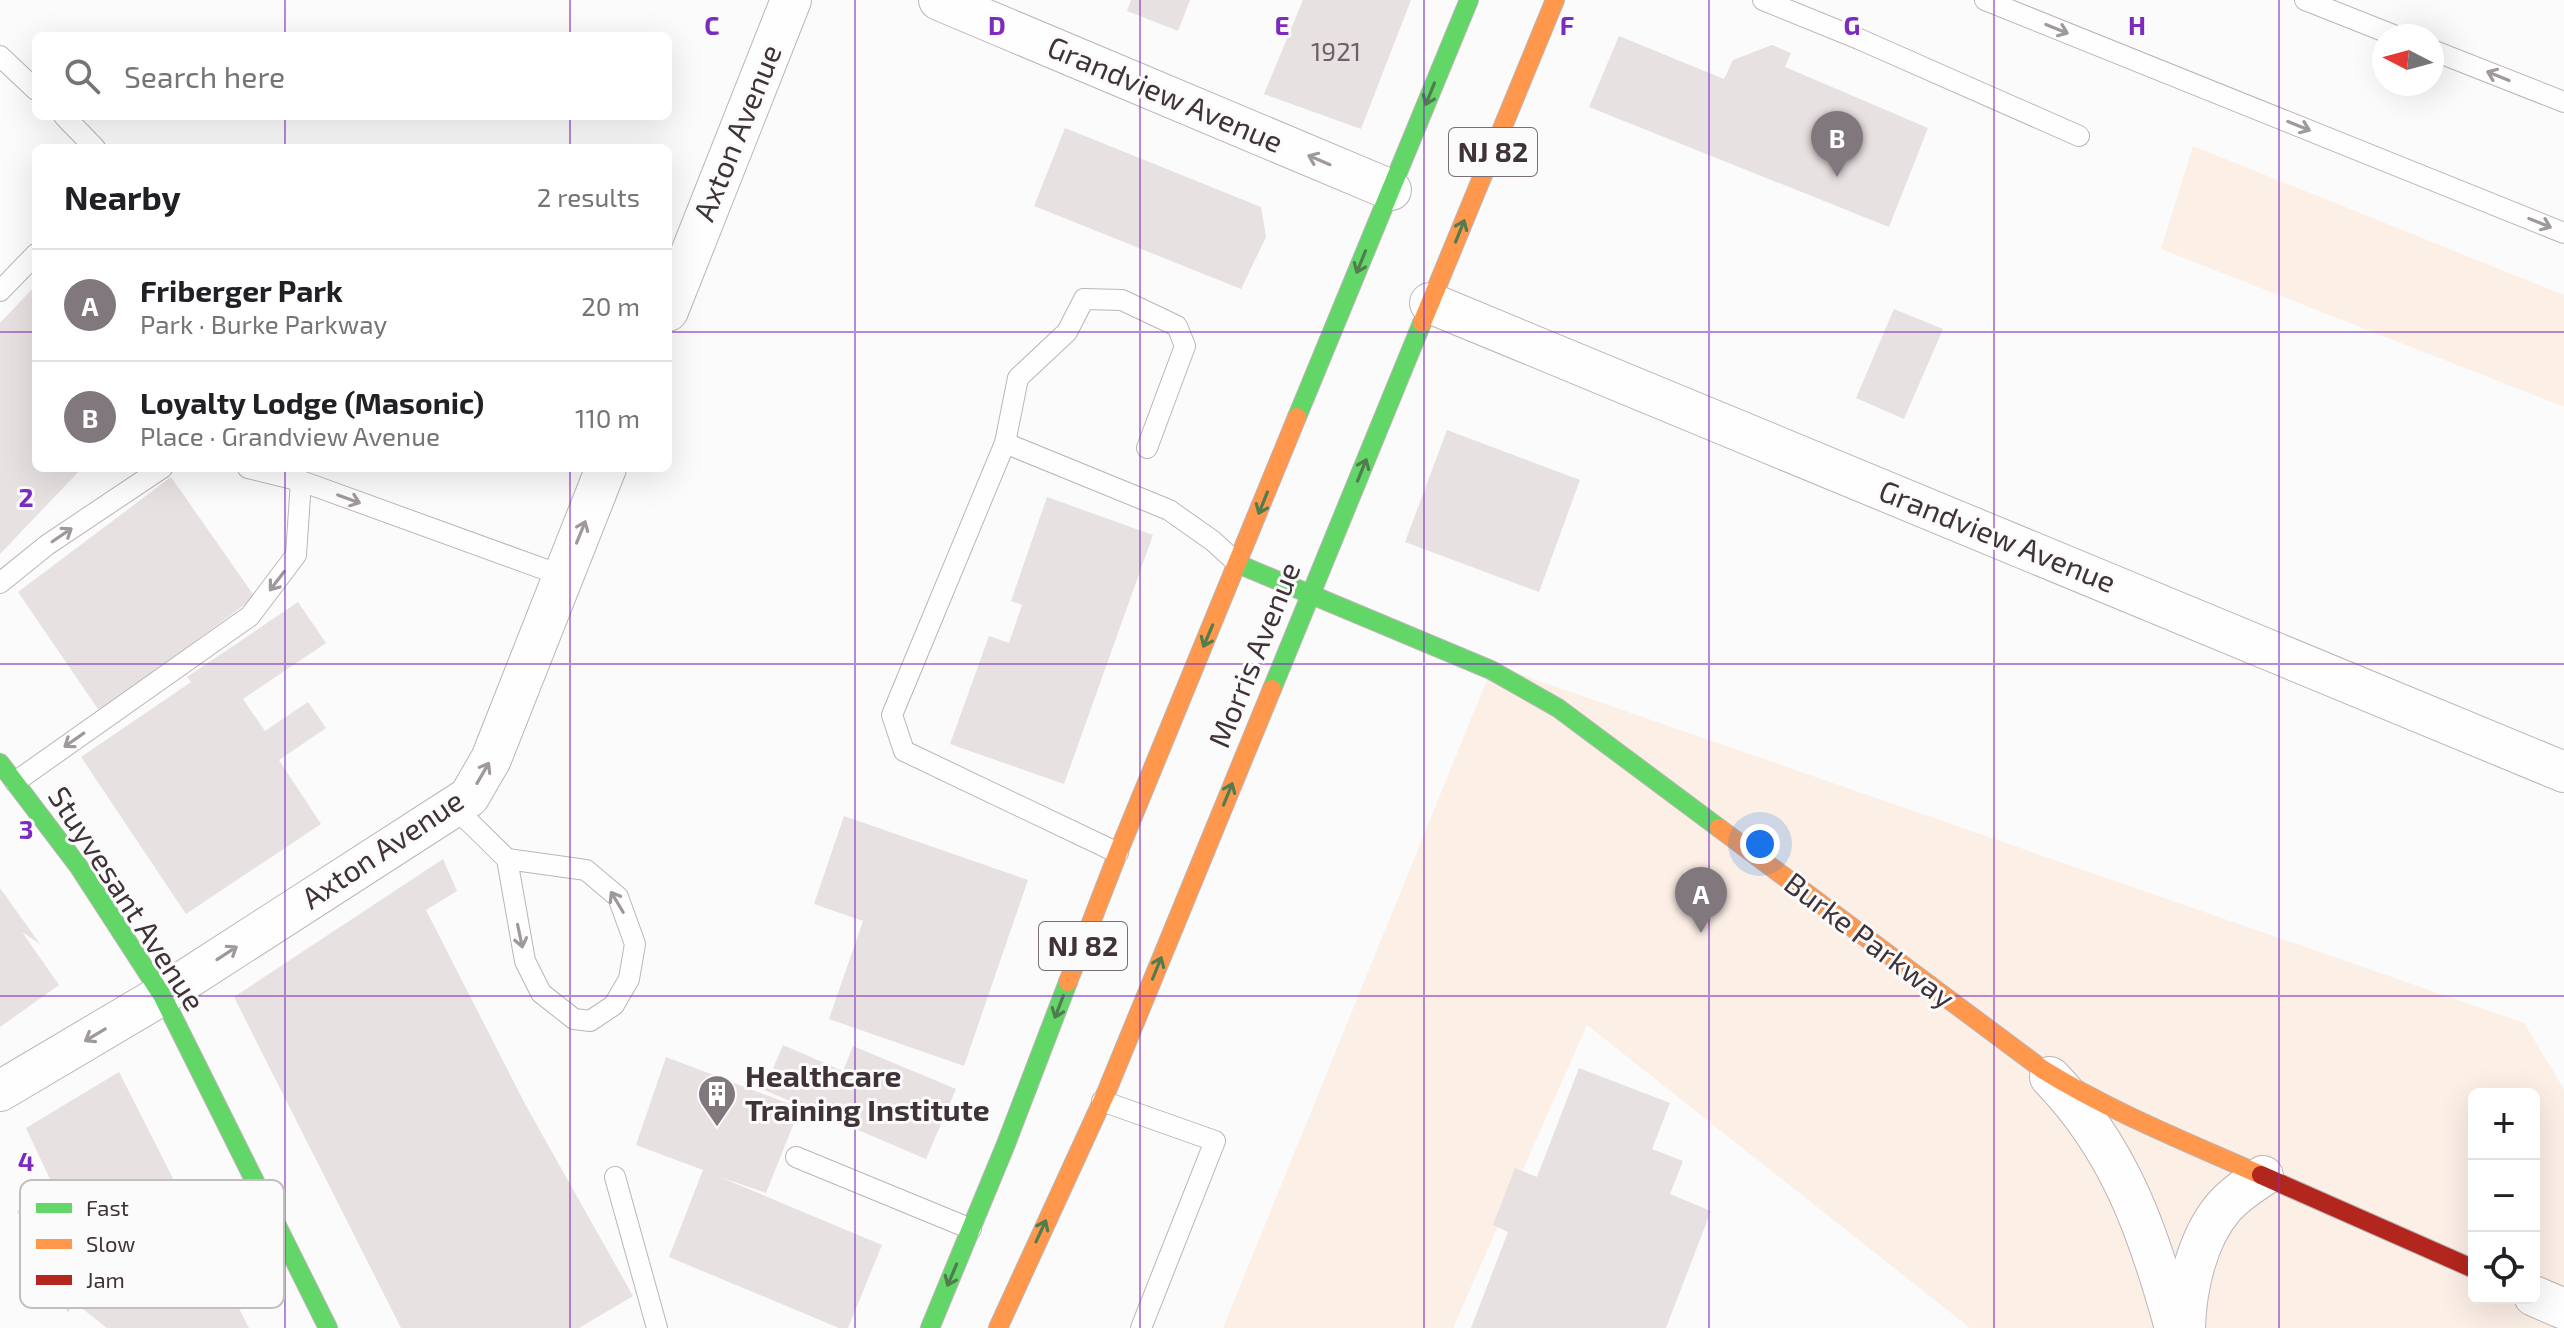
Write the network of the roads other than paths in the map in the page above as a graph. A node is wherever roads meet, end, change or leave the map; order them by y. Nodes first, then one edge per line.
1 (791, 0) edge
2 (939, 0) edge
3 (1469, 0) edge
4 (1555, 0) edge
5 (1763, 0) edge
6 (1985, 0) edge
7 (2305, 0) edge
8 (2372, 27) edge
9 (2444, 55) edge
10 (0, 56) edge
11 (32, 86) edge
12 (2564, 102) edge
13 (68, 120) edge
14 (2079, 136) dead end
15 (92, 144) edge
16 (1391, 190) junction
17 (2564, 233) edge
18 (32, 258) edge
19 (0, 291) edge
20 (672, 301) edge
21 (1430, 303) junction
22 (1005, 443) junction
23 (1147, 448) dead end
24 (156, 472) edge
25 (264, 472) edge
26 (604, 472) edge
27 (301, 481) junction
28 (1238, 564) junction
29 (563, 576) junction
30 (0, 583) edge
31 (1311, 594) junction
32 (0, 763) edge
33 (2564, 772) edge
34 (15, 782) junction
35 (454, 807) junction
36 (1118, 853) junction
37 (507, 859) junction
38 (162, 995) junction
39 (2042, 1069) junction
40 (0, 1091) edge
41 (1102, 1101) junction
42 (796, 1157) dead end
43 (2263, 1176) junction
44 (615, 1177) dead end
45 (254, 1180) edge
46 (971, 1229) junction
47 (284, 1240) edge
48 (2468, 1266) edge
49 (2540, 1299) edge
50 (2564, 1309) edge
51 (328, 1328) edge
52 (657, 1328) edge
53 (930, 1328) edge
54 (998, 1328) edge
55 (1141, 1328) edge
56 (2175, 1328) edge
57 (2185, 1328) edge

1 - 20 street, Axton Avenue
16 -> 2 street, Grandview Avenue
3 -> 16 main road, Morris Avenue / NJ 82
21 -> 4 main road, Morris Avenue / NJ 82
5 - 14 lane
6 -> 17 lane
7 - 8 lane
12 -> 9 lane
10 - 11 lane
13 - 15 lane
16 -> 28 main road, Morris Avenue / NJ 82
18 - 19 lane
31 -> 21 main road, Morris Avenue / NJ 82
21 - 33 street, Grandview Avenue
22 - 23 lane
22 - 28 lane
22 - 36 lane
30 -> 24 lane
25 - 27 lane
29 -> 26 street, Axton Avenue
27 -> 29 lane
27 -> 34 lane
28 - 31 main road, Burke Parkway
28 -> 36 main road, Morris Avenue / NJ 82
35 -> 29 street, Axton Avenue
31 - 39 main road, Burke Parkway
41 -> 31 main road, Morris Avenue / NJ 82
32 - 34 main road, Stuyvesant Avenue
34 - 38 main road, Stuyvesant Avenue
35 - 37 lane
38 -> 35 street, Axton Avenue
36 -> 46 main road, Morris Avenue / NJ 82
37 -> 37 lane
38 -> 40 street, Axton Avenue
38 - 45 main road, Stuyvesant Avenue
39 - 43 main road, Burke Parkway
39 - 56 street
54 -> 41 main road, Morris Avenue / NJ 82
41 - 55 lane
42 - 46 lane
43 - 48 main road, Burke Parkway
43 - 57 street
44 - 52 lane
46 -> 53 main road, Morris Avenue / NJ 82
47 - 51 main road, Stuyvesant Avenue
49 - 50 street

